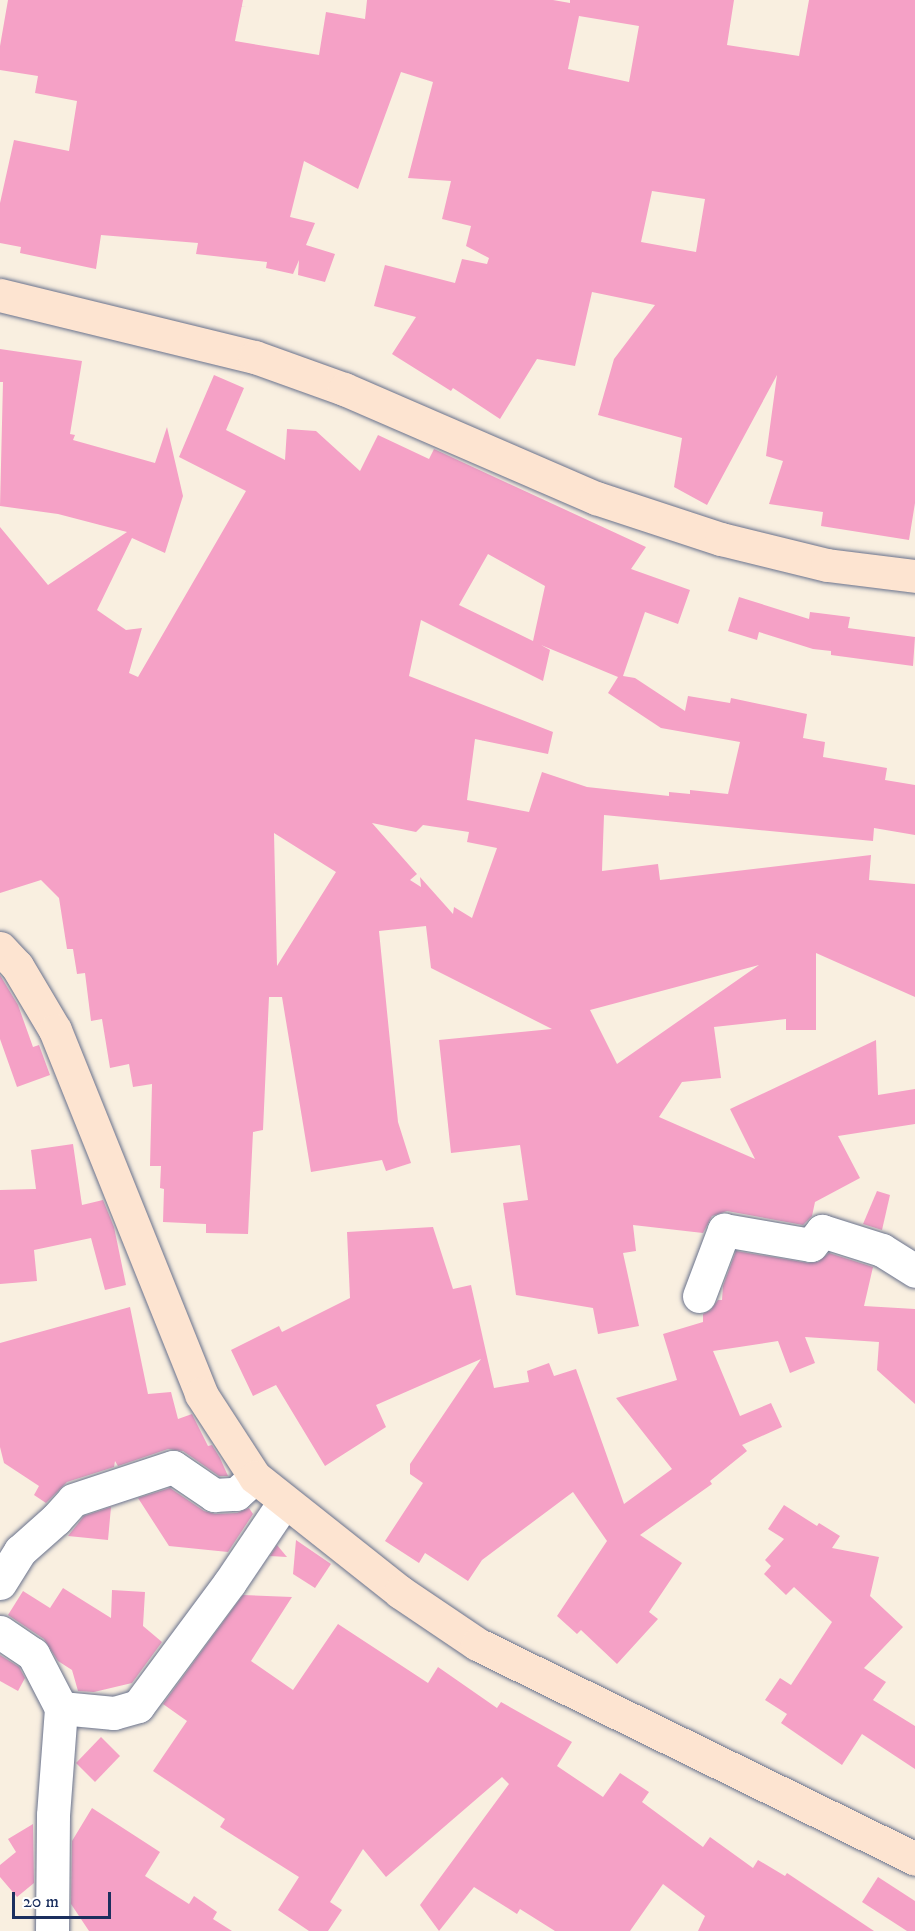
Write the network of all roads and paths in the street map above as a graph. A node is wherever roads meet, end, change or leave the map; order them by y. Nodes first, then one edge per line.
1 (0, 295) edge
2 (915, 576) edge
3 (0, 948) edge
4 (915, 1271) edge
5 (699, 1296) dead end
6 (255, 1477) junction
7 (284, 1502) junction
8 (0, 1583) edge
9 (0, 1632) edge
10 (61, 1708) junction
11 (915, 1859) edge
12 (52, 1931) edge

1 - 2 street
3 - 6 street
4 - 5 street
6 - 7 street
6 - 8 street
7 - 10 street
7 - 11 street
9 - 10 street
10 - 12 street

